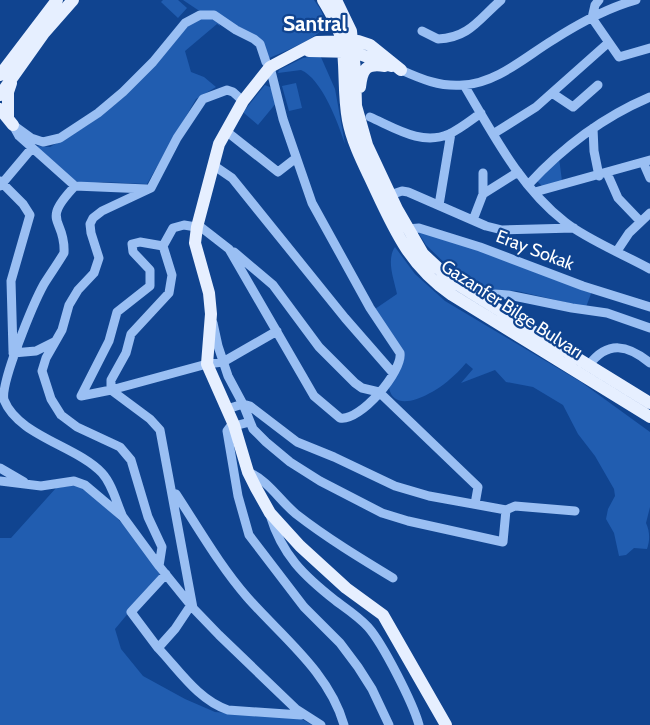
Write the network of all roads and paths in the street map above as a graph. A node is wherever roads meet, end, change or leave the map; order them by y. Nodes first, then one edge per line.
1 (57, 0) edge
2 (73, 0) edge
3 (323, 0) edge
4 (336, 0) edge
5 (501, 0) edge
6 (599, 0) edge
7 (636, 0) edge
8 (332, 16) junction
9 (592, 18) junction
10 (347, 20) junction
11 (422, 31) dead end
12 (317, 42) junction
13 (608, 43) junction
14 (348, 46) junction
15 (650, 48) edge
16 (375, 49) junction
17 (296, 52) junction
18 (270, 67) junction
19 (8, 68) edge
20 (397, 69) junction
21 (0, 75) edge
22 (464, 85) junction
23 (598, 85) dead end
24 (552, 93) junction
25 (0, 95) edge
26 (650, 97) edge
27 (243, 101) junction
28 (481, 113) junction
29 (370, 117) dead end
30 (4, 119) edge
31 (593, 128) junction
32 (362, 130) junction
33 (226, 131) junction
34 (451, 133) junction
35 (493, 134) junction
36 (32, 148) junction
37 (296, 158) junction
38 (647, 161) edge
39 (213, 165) junction
40 (483, 172) dead end
41 (518, 172) junction
42 (602, 174) junction
43 (650, 178) edge
44 (1, 183) edge
45 (75, 186) junction
46 (150, 189) junction
47 (531, 189) junction
48 (483, 194) junction
49 (390, 195) junction
50 (440, 205) junction
51 (650, 213) edge
52 (473, 220) junction
53 (640, 221) junction
54 (197, 227) junction
55 (574, 228) junction
56 (407, 229) junction
57 (163, 246) junction
58 (229, 249) junction
59 (617, 251) junction
60 (650, 269) edge
61 (486, 302) junction
62 (650, 308) edge
63 (211, 314) junction
64 (650, 328) edge
65 (277, 331) junction
66 (56, 341) junction
67 (13, 353) junction
68 (224, 362) junction
69 (650, 363) edge
70 (207, 364) junction
71 (589, 364) junction
72 (393, 374) junction
73 (111, 390) junction
74 (379, 392) junction
75 (243, 404) junction
76 (650, 404) edge
77 (227, 408) junction
78 (650, 417) edge
79 (250, 422) junction
80 (234, 425) junction
81 (0, 468) edge
82 (248, 472) junction
83 (0, 481) edge
84 (28, 485) junction
85 (173, 490) junction
86 (475, 504) junction
87 (506, 510) junction
88 (575, 511) dead end
89 (270, 513) junction
90 (123, 517) junction
91 (159, 566) junction
92 (166, 574) junction
93 (393, 578) dead end
94 (192, 606) junction
95 (158, 648) junction
96 (303, 715) junction
97 (321, 725) edge
98 (345, 725) edge
99 (389, 725) edge
100 (418, 725) edge
101 (446, 725) edge

1 - 19 main road
2 - 19 main road
3 - 8 main road, Gazanfer Bilge Bulvarı
4 - 10 main road, Gazanfer Bilge Bulvarı
5 - 11 street
6 - 9 street
7 - 9 street
8 - 12 main road
8 - 14 main road, Gazanfer Bilge Bulvarı
9 - 13 street
9 - 22 street
10 - 14 main road, Gazanfer Bilge Bulvarı
10 - 16 main road
12 - 14 main road
12 - 17 main road
13 - 15 street
13 - 24 street
14 - 16 main road
14 - 17 main road
14 - 20 main road
14 - 32 main road, Gazanfer Bilge Bulvarı
14 - 78 main road, Gazanfer Bilge Bulvarı
16 - 20 main road
17 - 18 main road
18 - 27 main road
18 - 30 street
18 - 37 street
19 - 21 main road
19 - 25 main road
19 - 30 main road
20 - 22 street
20 - 32 main road
22 - 28 street
23 - 24 street
24 - 35 street
26 - 31 street
27 - 33 main road
27 - 46 street
28 - 34 street
28 - 35 street
29 - 34 street
30 - 36 street
31 - 42 street
31 - 47 street
32 - 49 main road, Gazanfer Bilge Bulvarı
33 - 37 street
33 - 39 main road
34 - 50 street
35 - 41 street
36 - 44 street
36 - 45 street
37 - 72 street
38 - 42 street
38 - 43 street
39 - 54 main road
39 - 72 street
40 - 48 street
41 - 47 street
41 - 48 street
42 - 47 street
42 - 53 street
44 - 67 street
45 - 46 street
45 - 67 street
46 - 66 street
47 - 55 street
48 - 52 street
49 - 50 street
49 - 56 main road, Gazanfer Bilge Bulvarı
50 - 52 street
51 - 53 street
52 - 55 street
53 - 59 street
54 - 57 street
54 - 58 street
54 - 63 main road
55 - 59 street
56 - 61 main road, Gazanfer Bilge Bulvarı
56 - 62 street, Eray Sokak
57 - 73 street
57 - 73 street
58 - 65 street
58 - 74 street
59 - 60 street
61 - 64 street
61 - 71 main road, Gazanfer Bilge Bulvarı
63 - 68 street
63 - 70 main road
65 - 68 street
65 - 74 street
66 - 67 street
66 - 91 street
67 - 90 street
68 - 70 street
68 - 75 street
69 - 71 street
70 - 73 street
70 - 77 main road
71 - 76 main road, Gazanfer Bilge Bulvarı
72 - 74 street
73 - 85 street
74 - 86 street
75 - 77 street
75 - 79 street
75 - 86 street
77 - 80 main road
79 - 80 street
79 - 87 street
80 - 82 main road
80 - 99 street
81 - 84 street
82 - 89 main road
82 - 93 street
83 - 84 street
84 - 90 street
85 - 94 street
85 - 98 street
86 - 87 street
87 - 88 street
89 - 100 street
89 - 101 main road
90 - 91 street
91 - 92 street
92 - 94 street
92 - 95 street
94 - 95 street
94 - 96 street
95 - 96 street
96 - 97 street

